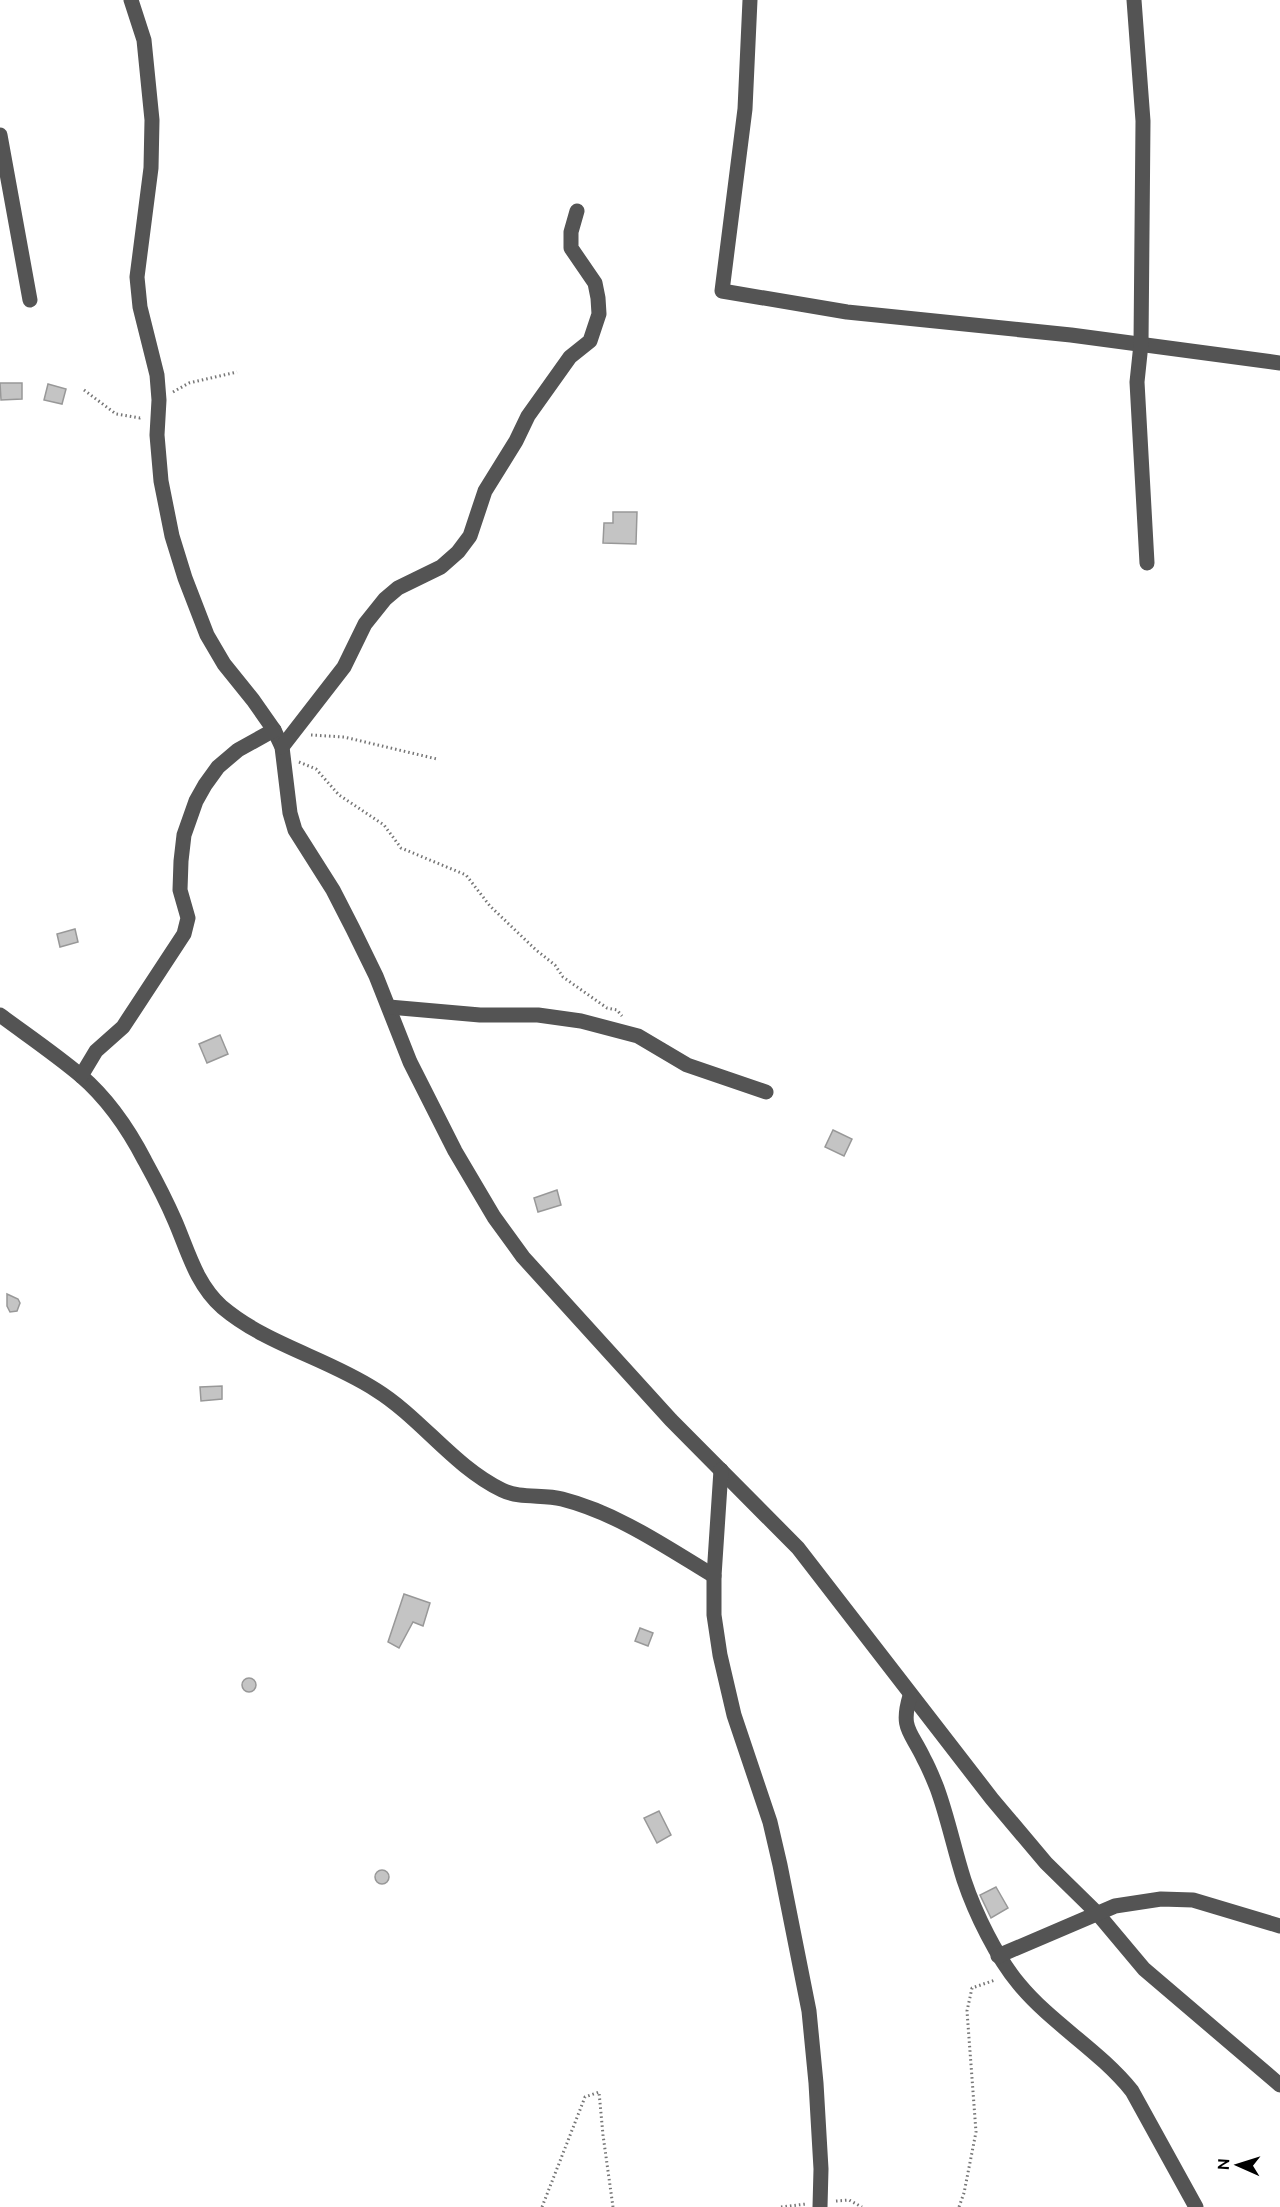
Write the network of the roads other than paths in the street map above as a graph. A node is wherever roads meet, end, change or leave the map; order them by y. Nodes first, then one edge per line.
1 (131, 0) edge
2 (750, 0) edge
3 (1134, 0) edge
4 (0, 135) edge
5 (577, 212) dead end
6 (30, 300) dead end
7 (1142, 344) junction
8 (1280, 363) edge
9 (1147, 562) dead end
10 (274, 730) junction
11 (282, 747) junction
12 (389, 1006) junction
13 (0, 1016) edge
14 (81, 1076) junction
15 (766, 1092) dead end
16 (721, 1470) junction
17 (714, 1576) junction
18 (910, 1696) junction
19 (1097, 1913) junction
20 (1280, 1926) edge
21 (998, 1956) junction
22 (1280, 2085) edge
23 (820, 2207) edge
24 (1196, 2207) edge

1 - 10 street
2 - 7 street
3 - 7 street
4 - 6 street
5 - 11 street
7 - 8 street
7 - 9 street
10 - 11 street
10 - 14 street
11 - 12 street
12 - 15 street
12 - 16 street
13 - 14 street
14 - 17 street
16 - 17 street
16 - 18 street
17 - 23 street
18 - 19 street
18 - 21 street
19 - 20 street
19 - 21 street
19 - 22 street
21 - 24 street

